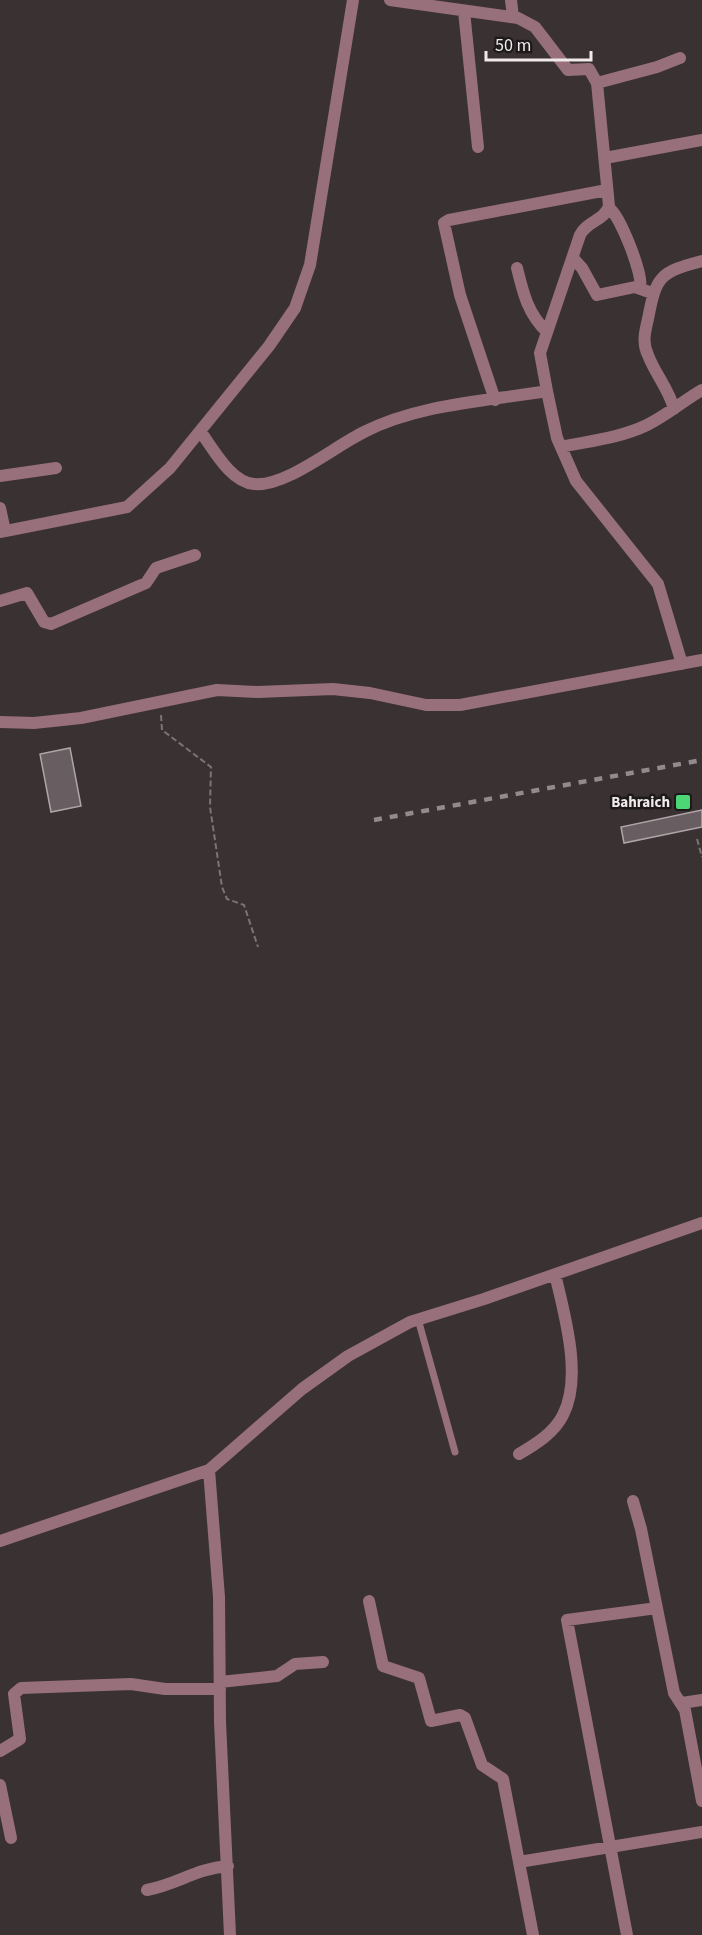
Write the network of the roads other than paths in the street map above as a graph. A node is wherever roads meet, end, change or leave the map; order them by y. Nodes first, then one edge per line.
1 (353, 0) edge
2 (390, 0) edge
3 (511, 0) edge
4 (464, 11) junction
5 (513, 17) junction
6 (680, 58) dead end
7 (597, 83) junction
8 (702, 140) edge
9 (478, 147) dead end
10 (605, 158) junction
11 (608, 190) junction
12 (609, 208) junction
13 (573, 258) junction
14 (702, 261) edge
15 (517, 268) dead end
16 (646, 291) junction
17 (547, 332) junction
18 (702, 390) edge
19 (547, 392) junction
20 (495, 400) junction
21 (674, 409) junction
22 (200, 431) junction
23 (561, 447) junction
24 (56, 468) dead end
25 (0, 476) edge
26 (0, 508) edge
27 (2, 532) edge
28 (195, 555) dead end
29 (0, 601) edge
30 (702, 660) edge
31 (682, 664) junction
32 (0, 722) edge
33 (702, 1222) edge
34 (555, 1274) junction
35 (418, 1319) junction
36 (455, 1452) dead end
37 (519, 1454) dead end
38 (209, 1470) junction
39 (633, 1501) dead end
40 (0, 1541) edge
41 (369, 1601) dead end
42 (657, 1608) junction
43 (323, 1662) dead end
44 (220, 1685) junction
45 (702, 1700) edge
46 (682, 1703) junction
47 (0, 1751) edge
48 (0, 1785) edge
49 (702, 1801) edge
50 (702, 1832) edge
51 (11, 1838) dead end
52 (609, 1847) junction
53 (519, 1862) junction
54 (228, 1866) junction
55 (147, 1890) dead end
56 (230, 1935) edge
57 (533, 1935) edge
58 (627, 1935) edge

1 - 22 street
2 - 4 street
3 - 5 street
4 - 5 street
4 - 9 street
5 - 7 street
6 - 7 street
7 - 10 street
8 - 10 street
10 - 11 street
11 - 12 street
11 - 20 street
12 - 13 street
12 - 16 street
13 - 16 street
13 - 17 street
14 - 16 street
15 - 17 street
16 - 21 street
17 - 19 street
18 - 21 street
19 - 20 street
19 - 23 street
20 - 22 street
21 - 23 street
22 - 27 street
23 - 31 street
24 - 25 street
26 - 27 street
28 - 29 street
30 - 31 street
31 - 32 street
33 - 34 street
34 - 35 street
34 - 37 street
35 - 36 lane
35 - 38 street
38 - 40 street
38 - 44 street
39 - 42 street
41 - 53 street
42 - 46 street
42 - 52 street
43 - 44 street
44 - 47 street
44 - 54 street
45 - 46 street
46 - 49 street
48 - 51 street
50 - 52 street
52 - 53 street
52 - 58 street
53 - 57 street
54 - 55 street
54 - 56 street

